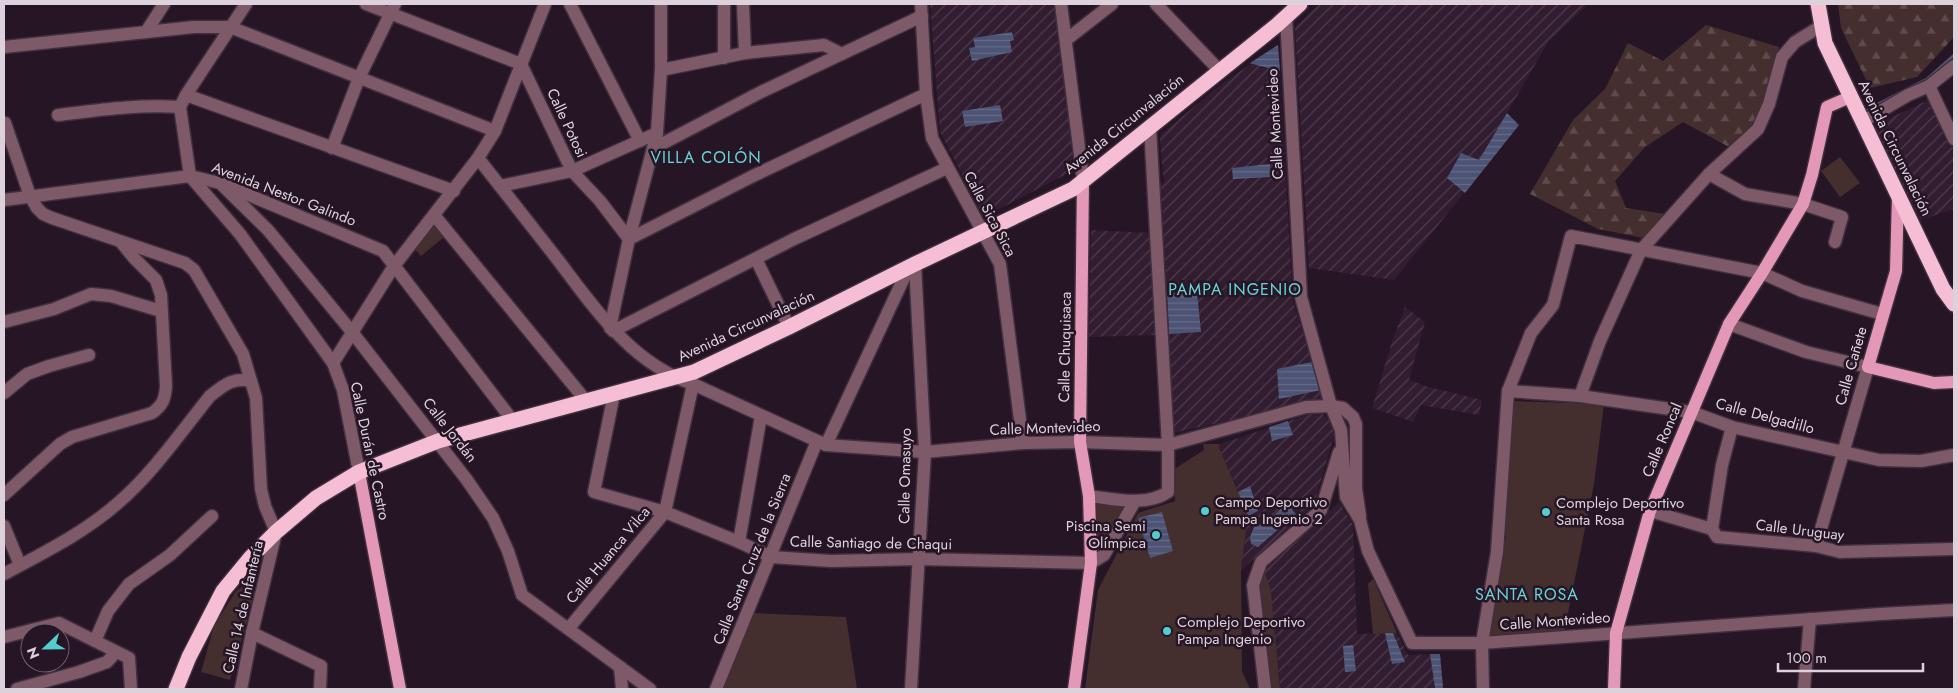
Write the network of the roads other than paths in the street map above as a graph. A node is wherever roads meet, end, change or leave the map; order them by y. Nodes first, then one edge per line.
1 (164, 4) edge
2 (246, 4) edge
3 (366, 4) edge
4 (545, 4) edge
5 (570, 4) edge
6 (661, 4) edge
7 (724, 4) edge
8 (743, 4) edge
9 (1061, 4) edge
10 (1112, 4) edge
11 (1156, 4) edge
12 (1300, 4) edge
13 (1818, 4) edge
14 (394, 9) edge
15 (921, 10) edge
16 (1286, 17) junction
17 (1821, 26) junction
18 (230, 27) junction
19 (146, 32) junction
20 (1066, 40) junction
21 (4, 47) edge
22 (745, 53) junction
23 (842, 54) junction
24 (724, 58) junction
25 (521, 64) junction
26 (1954, 66) edge
27 (661, 70) junction
28 (1219, 70) junction
29 (359, 78) junction
30 (1929, 86) junction
31 (926, 94) junction
32 (186, 95) junction
33 (1850, 97) junction
34 (180, 107) junction
35 (58, 115) dead end
36 (4, 121) edge
37 (1862, 122) junction
38 (1150, 127) junction
39 (495, 131) junction
40 (657, 134) junction
41 (1954, 138) edge
42 (640, 141) junction
43 (332, 148) junction
44 (654, 148) junction
45 (478, 158) junction
46 (947, 168) junction
47 (572, 171) junction
48 (1709, 174) junction
49 (190, 176) junction
50 (1083, 179) junction
51 (220, 183) junction
52 (500, 186) junction
53 (454, 191) junction
54 (1898, 191) junction
55 (30, 196) junction
56 (4, 200) edge
57 (1803, 204) junction
58 (434, 215) junction
59 (983, 231) junction
60 (629, 239) junction
61 (121, 242) junction
62 (1835, 242) dead end
63 (1641, 250) junction
64 (756, 259) junction
65 (394, 266) junction
66 (912, 266) junction
67 (1762, 273) junction
68 (1954, 304) edge
69 (161, 311) junction
70 (1882, 314) junction
71 (4, 322) edge
72 (1729, 324) junction
73 (789, 327) junction
74 (612, 330) junction
75 (352, 332) junction
76 (89, 355) dead end
77 (333, 363) junction
78 (1868, 367) junction
79 (675, 378) junction
80 (251, 381) junction
81 (1954, 382) edge
82 (693, 384) junction
83 (1508, 391) junction
84 (4, 392) edge
85 (614, 394) junction
86 (1580, 396) junction
87 (587, 402) junction
88 (1331, 406) junction
89 (1691, 412) junction
90 (762, 416) junction
91 (513, 421) junction
92 (1732, 427) junction
93 (438, 441) junction
94 (1023, 442) junction
95 (1080, 442) junction
96 (821, 443) junction
97 (1168, 445) junction
98 (1342, 445) junction
99 (925, 452) junction
100 (1843, 452) junction
101 (1954, 455) edge
102 (359, 472) junction
103 (4, 495) edge
104 (1090, 496) junction
105 (1135, 501) junction
106 (1650, 511) junction
107 (665, 512) junction
108 (212, 516) dead end
109 (1360, 520) junction
110 (4, 526) edge
111 (1712, 529) junction
112 (276, 532) junction
113 (739, 542) junction
114 (1816, 546) junction
115 (1954, 549) edge
116 (771, 557) junction
117 (919, 559) junction
118 (1091, 563) junction
119 (20, 565) junction
120 (4, 574) edge
121 (1954, 610) edge
122 (1810, 619) junction
123 (569, 628) junction
124 (252, 633) junction
125 (1616, 633) junction
126 (4, 637) edge
127 (95, 641) junction
128 (1482, 643) junction
129 (116, 652) junction
130 (620, 667) junction
131 (17, 689) edge
132 (131, 689) edge
133 (176, 689) edge
134 (245, 689) edge
135 (320, 689) edge
136 (400, 689) edge
137 (622, 689) edge
138 (650, 689) edge
139 (716, 689) edge
140 (911, 689) edge
141 (1074, 689) edge
142 (1265, 689) edge
143 (1483, 689) edge
144 (1614, 689) edge
145 (1804, 689) edge

1 - 19 street
2 - 18 street
3 - 14 street
4 - 25 street
5 - 42 street
6 - 27 street
7 - 24 street
8 - 22 street
9 - 20 street, Calle Chuquisaca
10 - 20 street
11 - 28 street
12 - 16 highway, Avenida Circunvalación
13 - 17 highway, Avenida Circunvalación
14 - 25 street
14 - 29 street
15 - 23 street
15 - 31 street, Calle Sica Sica
16 - 28 highway, Avenida Circunvalación
16 - 88 street, Calle Montevideo
17 - 33 highway, Avenida Circunvalación
17 - 48 street
18 - 19 street
18 - 29 street
18 - 32 street
19 - 21 street
20 - 50 street, Calle Chuquisaca
22 - 23 street
22 - 24 street
23 - 44 street
24 - 27 street
25 - 39 street
25 - 47 street, Calle Potosi
26 - 30 street
27 - 40 street
28 - 38 highway, Avenida Circunvalación
29 - 39 street
29 - 43 street
30 - 37 street
30 - 41 street
31 - 46 street, Calle Sica Sica
31 - 60 street
32 - 34 street
32 - 43 street
33 - 37 highway, Avenida Circunvalación
33 - 57 main road, Calle Roncal
34 - 35 street
34 - 49 street
36 - 55 street
37 - 54 highway, Avenida Circunvalación
38 - 50 highway, Avenida Circunvalación
38 - 97 street
39 - 45 street
40 - 42 street
40 - 44 street
42 - 47 street
43 - 53 street
44 - 60 street
45 - 52 street, Calle Montevideo
45 - 53 street
46 - 59 street, Calle Sica Sica
46 - 64 street
47 - 52 street
47 - 60 street, Calle Potosi
48 - 57 street
48 - 63 street
49 - 51 street, Avenida Nestor Galindo
49 - 55 street, Avenida Nestor Galindo
49 - 77 street, Calle Durán de Castro
50 - 59 highway, Avenida Circunvalación
50 - 95 main road, Calle Chuquisaca
51 - 65 street, Avenida Nestor Galindo
51 - 75 street, Calle Jordán
52 - 74 street, Calle Montevideo
53 - 58 street
54 - 68 highway, Avenida Circunvalación
54 - 70 main road, Calle Cañete
55 - 56 street, Avenida Nestor Galindo
55 - 61 street
57 - 62 street
57 - 67 main road, Calle Roncal
58 - 65 street
58 - 87 street
59 - 66 highway, Avenida Circunvalación
59 - 94 street, Calle Sica Sica
60 - 74 street
61 - 69 street
61 - 80 street
63 - 67 street
63 - 83 street
63 - 86 street
64 - 73 street
64 - 74 street
65 - 75 street
65 - 91 street, Avenida Nestor Galindo
66 - 73 highway, Avenida Circunvalación
66 - 96 street, Calle Santa Cruz de la Sierra
66 - 99 street, Calle Omasuyo
67 - 70 street
67 - 72 main road, Calle Roncal
69 - 71 street
69 - 103 street
70 - 78 main road, Calle Cañete
72 - 78 street
72 - 89 main road, Calle Roncal
73 - 79 highway, Avenida Circunvalación
74 - 79 street, Calle Montevideo
75 - 77 street
75 - 93 street, Calle Jordán
76 - 84 street
77 - 102 street, Calle Durán de Castro
78 - 81 main road
78 - 100 street, Calle Cañete
79 - 82 street, Calle Montevideo
79 - 85 highway, Avenida Circunvalación
80 - 112 street
80 - 119 street
82 - 90 street, Calle Montevideo
82 - 107 street, Calle Huanca Vilca
83 - 86 street, Calle Delgadillo
83 - 128 street
85 - 87 highway, Avenida Circunvalación
85 - 107 street, Calle Santiago de Chaqui
86 - 89 street, Calle Delgadillo
87 - 91 highway, Avenida Circunvalación
88 - 97 street, Calle Montevideo
88 - 98 street, Calle Montevideo
88 - 109 street
89 - 92 street, Calle Delgadillo
89 - 106 main road, Calle Roncal
90 - 96 street, Calle Montevideo
90 - 113 street
91 - 93 highway, Avenida Circunvalación
92 - 100 street, Calle Delgadillo
92 - 111 street
93 - 102 highway, Avenida Circunvalación
93 - 123 street, Calle Jordán
94 - 95 street, Calle Montevideo
94 - 99 street, Calle Montevideo
95 - 97 street, Calle Montevideo
95 - 104 main road, Calle Chuquisaca
96 - 99 street, Calle Montevideo
96 - 116 street, Calle Santa Cruz de la Sierra
97 - 105 street
98 - 109 street, Calle Montevideo
98 - 142 street
99 - 117 street, Calle Omasuyo
100 - 101 street, Calle Delgadillo
100 - 114 street, Calle Cañete
102 - 112 highway, Avenida Circunvalación
102 - 136 main road, Calle Durán de Castro
104 - 105 street
104 - 118 main road, Calle Chuquisaca
105 - 118 street
106 - 111 street, Calle Uruguay
106 - 125 main road, Calle Roncal
107 - 113 street, Calle Santiago de Chaqui
107 - 123 street, Calle Huanca Vilca
108 - 127 street
109 - 128 street, Calle Montevideo
110 - 119 street
111 - 114 street, Calle Uruguay
112 - 124 street, Calle 14 de Infantería
112 - 133 highway, Avenida Circunvalación
113 - 116 street, Calle Santiago de Chaqui
114 - 115 street, Calle Uruguay
116 - 117 street, Calle Santiago de Chaqui
116 - 139 street, Calle Santa Cruz de la Sierra
117 - 118 street, Calle Santiago de Chaqui
117 - 140 street, Calle Omasuyo
118 - 141 main road, Calle Chuquisaca
119 - 120 street
121 - 122 street, Calle Montevideo
122 - 125 street, Calle Montevideo
122 - 145 street
123 - 130 street, Calle Jordán
124 - 134 street, Calle 14 de Infantería
124 - 135 street
125 - 128 street, Calle Montevideo
125 - 144 main road, Calle Roncal
126 - 127 street
127 - 129 street
128 - 143 street
129 - 131 street
129 - 132 street
130 - 137 street
130 - 138 street, Calle Jordán

